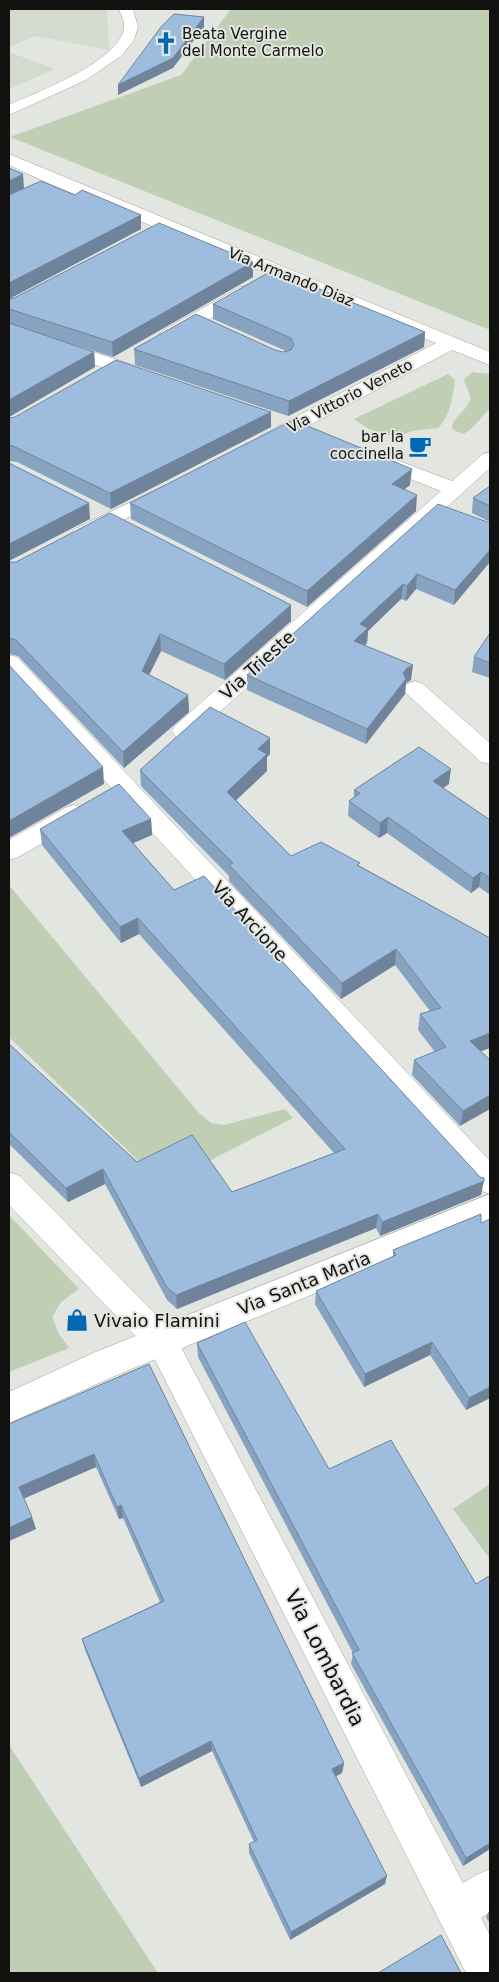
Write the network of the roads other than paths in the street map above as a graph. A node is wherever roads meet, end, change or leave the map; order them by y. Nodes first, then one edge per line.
1 (126, 9) edge
2 (142, 15) dead end
3 (131, 26) junction
4 (37, 96) junction
5 (9, 105) edge
6 (9, 111) edge
7 (9, 159) edge
8 (164, 226) junction
9 (147, 235) edge
10 (278, 272) junction
11 (195, 320) junction
12 (213, 328) edge
13 (9, 330) edge
14 (451, 343) junction
15 (490, 359) edge
16 (115, 365) junction
17 (90, 379) edge
18 (162, 381) edge
19 (284, 423) junction
20 (320, 437) edge
21 (250, 448) edge
22 (356, 451) edge
23 (490, 458) edge
24 (180, 483) edge
25 (454, 489) junction
26 (85, 506) edge
27 (111, 518) junction
28 (137, 531) edge
29 (68, 540) edge
30 (9, 662) edge
31 (415, 689) dead end
32 (169, 745) edge
33 (490, 756) edge
34 (116, 788) junction
35 (9, 851) edge
36 (490, 1181) edge
37 (9, 1185) edge
38 (490, 1207) edge
39 (162, 1342) junction
40 (9, 1408) edge
41 (490, 1890) edge
42 (455, 1912) junction
43 (488, 1973) edge

1 - 3 street
2 - 3 street
3 - 4 street
4 - 5 street
4 - 6 street
7 - 8 street, Via Armando Diaz
8 - 9 street
8 - 10 street, Via Armando Diaz
10 - 11 street
10 - 14 street, Via Armando Diaz
11 - 12 street
11 - 16 street
13 - 16 street
14 - 15 street, Via Armando Diaz
14 - 19 street, Via Vittorio Veneto
16 - 17 street
16 - 18 street
19 - 20 street
19 - 21 street, Via Vittorio Veneto
22 - 25 street
23 - 25 street, Via Trieste
24 - 27 street
25 - 32 street, Via Trieste
26 - 27 street
27 - 28 street
27 - 29 street
30 - 34 street, Via Arcione
31 - 33 street
34 - 35 street
34 - 36 street, Via Arcione
37 - 39 street, Via Lombardia
38 - 39 street, Via Santa Maria
39 - 40 street, Via Santa Maria
39 - 42 street, Via Lombardia
41 - 42 street
42 - 43 street, Via Lombardia

